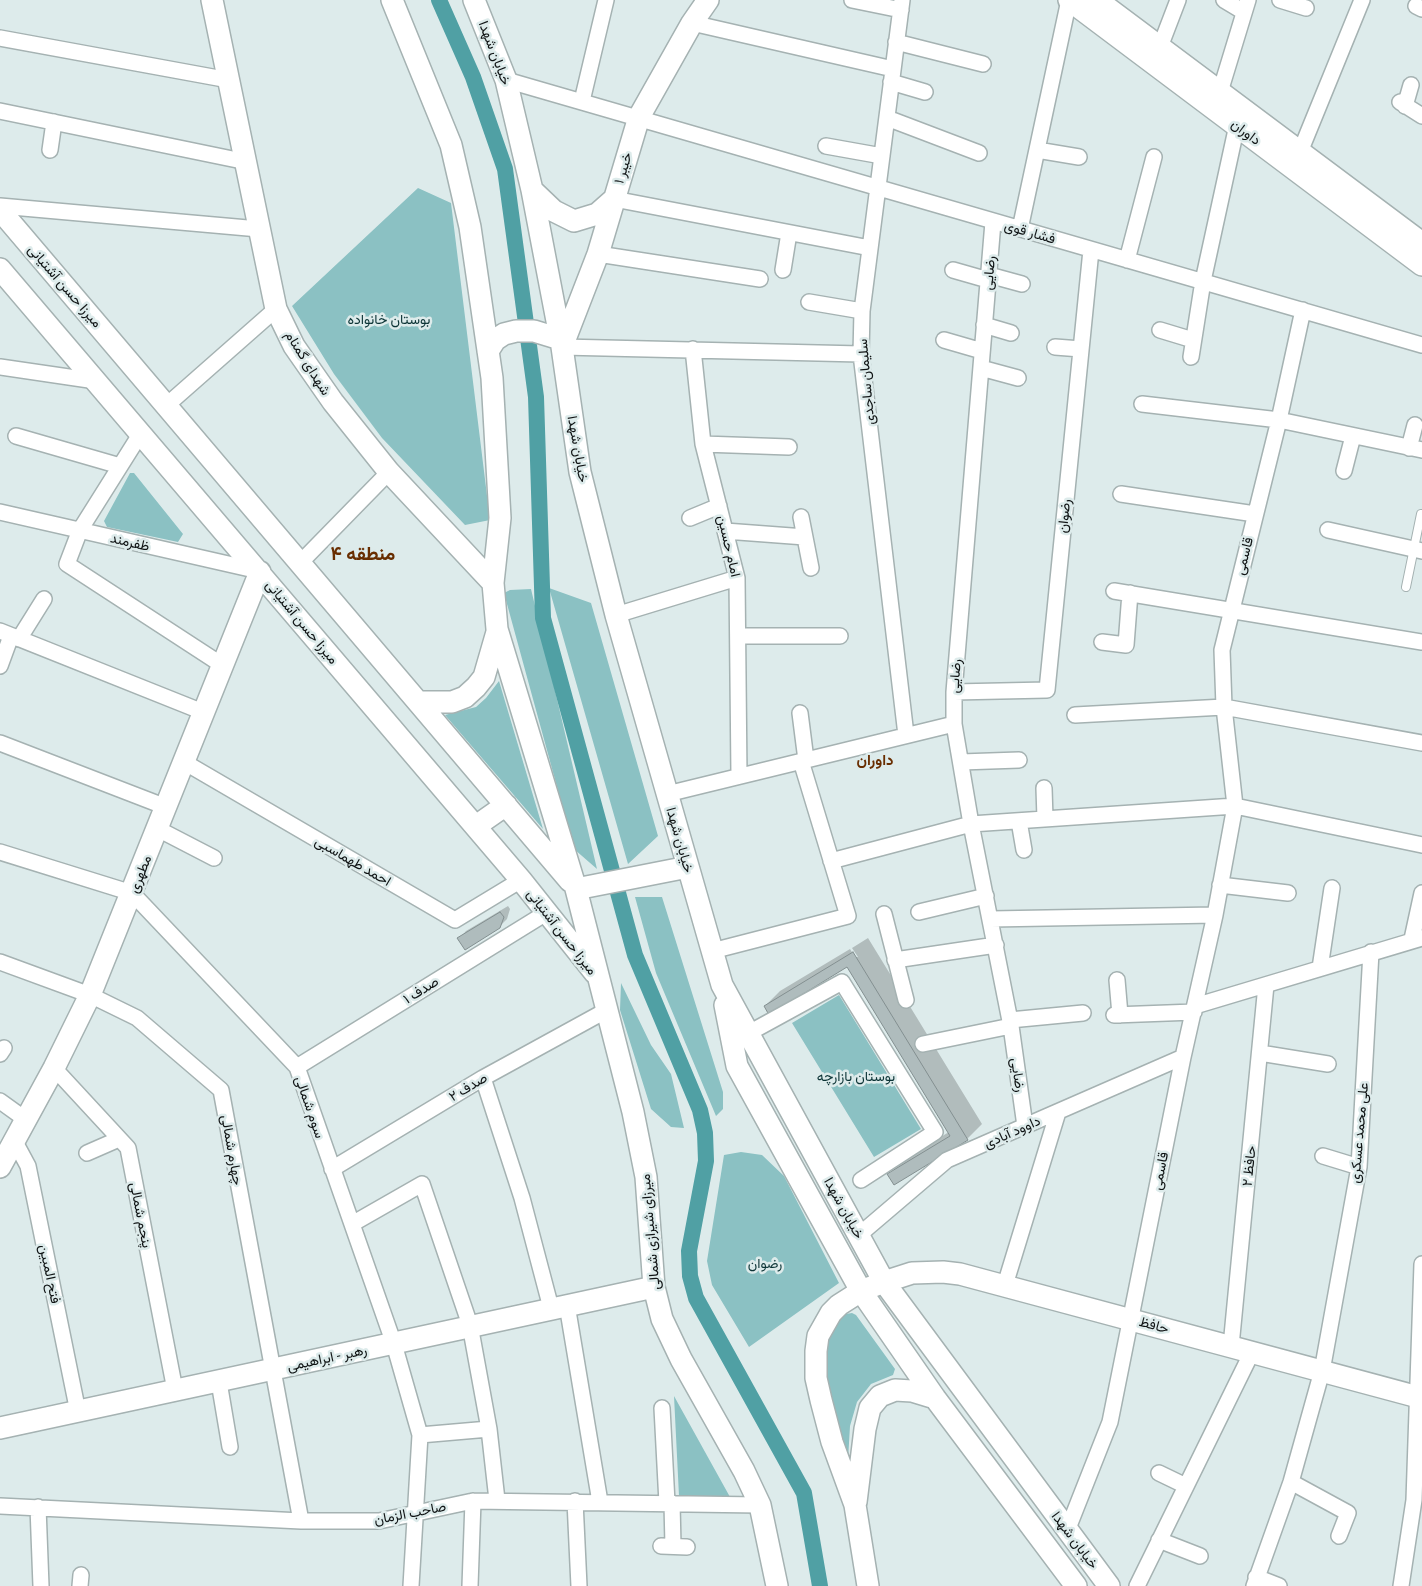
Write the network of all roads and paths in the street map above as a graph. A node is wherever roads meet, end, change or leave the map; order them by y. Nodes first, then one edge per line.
1 (212, 0) edge
2 (392, 0) edge
3 (474, 0) edge
4 (606, 0) edge
5 (708, 0) edge
6 (852, 0) edge
7 (1069, 0) edge
8 (1097, 0) edge
9 (1178, 0) edge
10 (1224, 0) edge
11 (1280, 0) edge
12 (1362, 0) edge
13 (901, 5) edge
14 (1117, 6) edge
15 (1246, 6) edge
16 (1306, 8) dead end
17 (692, 23) junction
18 (0, 38) edge
19 (896, 42) junction
20 (1160, 47) junction
21 (983, 64) dead end
22 (892, 76) junction
23 (229, 80) junction
24 (506, 80) junction
25 (1411, 85) dead end
26 (925, 92) dead end
27 (1220, 92) junction
28 (582, 102) junction
29 (0, 111) edge
30 (1422, 116) edge
31 (639, 117) junction
32 (887, 118) junction
33 (54, 122) junction
34 (1237, 125) junction
35 (826, 146) dead end
36 (50, 150) dead end
37 (1037, 150) junction
38 (1300, 152) junction
39 (979, 153) dead end
40 (882, 156) junction
41 (1079, 157) dead end
42 (1154, 158) dead end
43 (247, 162) junction
44 (878, 188) junction
45 (532, 190) junction
46 (614, 199) junction
47 (0, 206) edge
48 (0, 210) edge
49 (1369, 214) junction
50 (993, 222) junction
51 (259, 229) junction
52 (1020, 229) junction
53 (789, 233) junction
54 (1422, 243) edge
55 (870, 248) junction
56 (1091, 250) junction
57 (598, 254) junction
58 (1127, 260) junction
59 (1422, 265) edge
60 (0, 269) edge
61 (783, 270) dead end
62 (952, 270) dead end
63 (988, 278) junction
64 (760, 279) dead end
65 (1203, 281) junction
66 (1022, 284) dead end
67 (808, 302) dead end
68 (276, 309) junction
69 (1303, 310) junction
70 (862, 311) junction
71 (984, 325) junction
72 (1160, 330) dead end
73 (1011, 332) dead end
74 (944, 340) dead end
75 (1194, 340) junction
76 (561, 343) junction
77 (1422, 345) edge
78 (1054, 347) dead end
79 (693, 350) junction
80 (1081, 350) junction
81 (982, 351) junction
82 (488, 352) junction
83 (862, 354) junction
84 (1191, 357) dead end
85 (0, 367) edge
86 (980, 368) junction
87 (1018, 378) dead end
88 (96, 381) junction
89 (1142, 404) dead end
90 (167, 405) junction
91 (1279, 420) junction
92 (1415, 425) dead end
93 (141, 433) junction
94 (16, 436) dead end
95 (1353, 436) junction
96 (703, 444) junction
97 (789, 447) dead end
98 (1416, 449) edge
99 (120, 466) junction
100 (1344, 471) dead end
101 (389, 472) junction
102 (1121, 494) dead end
103 (719, 506) junction
104 (0, 512) edge
105 (1255, 514) junction
106 (1421, 514) edge
107 (802, 516) dead end
108 (690, 518) dead end
109 (80, 530) junction
110 (1328, 530) dead end
111 (725, 531) junction
112 (805, 537) junction
113 (1418, 550) edge
114 (301, 562) junction
115 (811, 568) dead end
116 (260, 572) junction
117 (737, 578) junction
118 (493, 582) junction
119 (1406, 587) dead end
120 (1114, 591) dead end
121 (1130, 593) junction
122 (44, 599) dead end
123 (1231, 609) junction
124 (616, 616) junction
125 (497, 629) junction
126 (10, 636) edge
127 (738, 636) junction
128 (840, 636) dead end
129 (1102, 642) dead end
130 (1422, 642) edge
131 (222, 665) junction
132 (0, 666) edge
133 (954, 692) junction
134 (420, 702) junction
135 (1224, 707) junction
136 (203, 712) junction
137 (800, 713) dead end
138 (1075, 715) dead end
139 (954, 724) junction
140 (906, 736) junction
141 (0, 743) edge
142 (1422, 743) edge
143 (803, 760) junction
144 (1019, 760) dead end
145 (184, 762) junction
146 (961, 762) junction
147 (739, 776) junction
148 (1044, 788) dead end
149 (667, 794) junction
150 (506, 805) junction
151 (1236, 806) junction
152 (166, 807) junction
153 (1045, 819) junction
154 (1019, 821) junction
155 (971, 824) junction
156 (476, 826) junction
157 (158, 828) junction
158 (1422, 846) edge
159 (1024, 850) dead end
160 (0, 852) edge
161 (214, 858) dead end
162 (831, 861) junction
163 (688, 867) junction
164 (522, 880) junction
165 (1220, 885) junction
166 (585, 886) junction
167 (1332, 888) dead end
168 (132, 893) junction
169 (1288, 893) dead end
170 (1422, 893) edge
171 (986, 896) junction
172 (919, 912) dead end
173 (546, 913) junction
174 (884, 914) dead end
175 (1215, 915) junction
176 (991, 920) junction
177 (1417, 938) edge
178 (996, 945) junction
179 (712, 951) junction
180 (1371, 952) junction
181 (895, 960) junction
182 (0, 962) edge
183 (1320, 968) junction
184 (600, 979) junction
185 (1117, 980) dead end
186 (1266, 985) junction
187 (90, 994) junction
188 (906, 1000) dead end
189 (1194, 1009) junction
190 (607, 1010) junction
191 (1082, 1013) dead end
192 (1010, 1023) junction
193 (739, 1038) junction
194 (923, 1044) dead end
195 (1260, 1054) junction
196 (1183, 1057) junction
197 (1328, 1064) dead end
198 (296, 1067) junction
199 (54, 1068) junction
200 (483, 1078) junction
201 (0, 1101) edge
202 (1058, 1112) junction
203 (25, 1119) junction
204 (1025, 1126) junction
205 (120, 1139) junction
206 (14, 1140) junction
207 (87, 1154) dead end
208 (1323, 1156) dead end
209 (0, 1167) edge
210 (1359, 1167) junction
211 (332, 1169) junction
212 (861, 1180) dead end
213 (352, 1224) junction
214 (859, 1235) junction
215 (838, 1247) junction
216 (1422, 1264) edge
217 (884, 1282) junction
218 (1005, 1285) junction
219 (654, 1287) junction
220 (861, 1291) junction
221 (559, 1307) junction
222 (1130, 1319) junction
223 (470, 1325) junction
224 (394, 1344) junction
225 (1231, 1346) junction
226 (1252, 1352) junction
227 (272, 1370) junction
228 (1322, 1371) junction
229 (219, 1382) junction
230 (175, 1390) junction
231 (935, 1398) junction
232 (1420, 1398) edge
233 (662, 1408) dead end
234 (78, 1412) junction
235 (0, 1428) edge
236 (489, 1429) junction
237 (420, 1435) junction
238 (230, 1448) dead end
239 (1159, 1473) dead end
240 (1290, 1482) junction
241 (1186, 1486) junction
242 (497, 1500) junction
243 (473, 1501) junction
244 (1418, 1501) edge
245 (575, 1502) junction
246 (600, 1502) junction
247 (670, 1503) junction
248 (760, 1505) junction
249 (855, 1505) junction
250 (0, 1506) edge
251 (38, 1507) junction
252 (415, 1512) junction
253 (301, 1521) junction
254 (1067, 1531) junction
255 (1339, 1536) dead end
256 (1160, 1540) junction
257 (673, 1546) dead end
258 (1200, 1556) dead end
259 (1255, 1582) edge
260 (1073, 1584) edge
261 (41, 1586) edge
262 (411, 1586) edge
263 (470, 1586) edge
264 (579, 1586) edge
265 (777, 1586) edge
266 (868, 1586) edge
267 (1109, 1586) edge
268 (1137, 1586) edge
269 (1279, 1586) edge
270 (1401, 1586) edge

1 - 23 main road, شهدای گمنام
2 - 82 main road
3 - 24 main road, خیابان شهدا
4 - 28 street
5 - 17 main road, خیبر ۱
6 - 13 street
7 - 34 main road, داوران
7 - 37 street
8 - 14 main road, داوران
9 - 20 street
10 - 15 street
11 - 16 street
12 - 38 street
13 - 19 street, سلیمان ساجدی
14 - 20 main road, داوران
15 - 27 street
17 - 22 street
17 - 31 main road, خیبر ۱
18 - 23 street
19 - 21 street
19 - 22 street, سلیمان ساجدی
20 - 27 main road, داوران
22 - 26 street
22 - 32 street, سلیمان ساجدی
23 - 43 main road, شهدای گمنام
24 - 28 street, فشار قوی
24 - 45 main road, خیابان شهدا
25 - 30 street
27 - 38 main road, داوران
28 - 31 street, فشار قوی
29 - 33 street
31 - 44 street, فشار قوی
31 - 46 main road, خیبر ۱
32 - 39 street
32 - 40 street, سلیمان ساجدی
33 - 36 street
33 - 43 street
34 - 49 main road, داوران
34 - 65 street
35 - 40 street
37 - 41 street
37 - 52 street
38 - 49 main road, داوران
40 - 44 street, سلیمان ساجدی
42 - 58 street
43 - 51 main road, شهدای گمنام
44 - 50 street, فشار قوی
44 - 55 street, سلیمان ساجدی
45 - 46 main road
45 - 76 main road, خیابان شهدا
46 - 53 street
46 - 57 main road, خیبر ۱
47 - 51 street
48 - 90 main road, میرزا حسن آشتیانی
49 - 54 main road, داوران
49 - 59 main road, داوران
50 - 52 street, فشار قوی
50 - 63 street, رضایی
51 - 68 main road, شهدای گمنام
52 - 56 street, فشار قوی
53 - 55 street
53 - 61 street
55 - 70 street, سلیمان ساجدی
56 - 58 street, فشار قوی
56 - 80 street, رضوان
57 - 64 street
57 - 76 main road, خیبر ۱
58 - 65 street, فشار قوی
60 - 88 main road, میرزا حسن آشتیانی
62 - 63 street
63 - 66 street
63 - 71 street, رضایی
65 - 69 street, فشار قوی
65 - 75 street
67 - 70 street
68 - 90 street
68 - 101 main road, شهدای گمنام
69 - 77 street, فشار قوی
69 - 91 street, قاسمی
70 - 83 street, سلیمان ساجدی
71 - 73 street
71 - 81 street, رضایی
72 - 75 street
74 - 81 street
75 - 84 street
76 - 79 street
76 - 82 main road
76 - 124 main road, خیابان شهدا
78 - 80 street
79 - 83 street
79 - 96 street, امام حسین
80 - 133 street, رضوان
81 - 86 street, رضایی
82 - 118 main road
83 - 140 street, سلیمان ساجدی
85 - 88 street
86 - 87 street
86 - 133 street, رضایی
88 - 93 main road, میرزا حسن آشتیانی
89 - 91 street
90 - 114 main road, میرزا حسن آشتیانی
91 - 95 street
91 - 105 street, قاسمی
92 - 98 street
93 - 99 street
93 - 116 main road, میرزا حسن آشتیانی
94 - 99 street
95 - 98 street
95 - 100 street
96 - 97 street
96 - 103 street, امام حسین
99 - 109 street
101 - 114 street
101 - 118 main road, شهدای گمنام
102 - 105 street
103 - 108 street
103 - 111 street, امام حسین
104 - 109 street, ظفرمند
105 - 123 street, قاسمی
106 - 113 lane
107 - 112 street
109 - 116 street, ظفرمند
109 - 131 street
110 - 113 street
111 - 112 street
111 - 117 street, امام حسین
112 - 115 street
113 - 119 lane
114 - 134 main road, میرزا حسن آشتیانی
116 - 131 main road, مطهری
116 - 156 main road, میرزا حسن آشتیانی
117 - 124 street
117 - 127 street, امام حسین
118 - 125 main road
120 - 121 street
121 - 123 street
121 - 129 street
122 - 126 street
123 - 130 street
123 - 135 street, قاسمی
124 - 149 main road, خیابان شهدا
125 - 134 main road
125 - 166 main road
126 - 132 street
126 - 136 street
127 - 128 street
127 - 147 street, امام حسین
131 - 136 main road, مطهری
133 - 139 street, رضایی
134 - 150 main road, میرزا حسن آشتیانی
135 - 138 street
135 - 142 street
135 - 151 street, قاسمی
136 - 145 main road, مطهری
137 - 143 street
139 - 140 street
139 - 146 street, رضایی
140 - 143 street
141 - 152 street
143 - 147 street
143 - 162 street
144 - 146 street
145 - 152 main road, مطهری
145 - 164 street, احمد طهماسبی
146 - 155 street, رضایی
147 - 149 street
148 - 153 street
149 - 163 main road, خیابان شهدا
150 - 156 main road
150 - 166 main road, میرزا حسن آشتیانی
151 - 153 street
151 - 158 street
151 - 165 street, قاسمی
152 - 157 main road, مطهری
153 - 154 street
154 - 155 street
154 - 159 street
155 - 162 street
155 - 171 street, رضایی
156 - 164 main road, میرزا حسن آشتیانی
157 - 161 street
157 - 168 main road, مطهری
160 - 168 street
162 - 179 street
163 - 166 main road
163 - 179 main road, خیابان شهدا
164 - 173 main road, میرزا حسن آشتیانی
165 - 169 street
165 - 175 street, قاسمی
166 - 184 main road, میرزای شیرازی شمالی
167 - 183 street
168 - 187 main road, مطهری
168 - 198 street, سوم شمالی
170 - 177 street
171 - 172 street
171 - 176 street, رضایی
173 - 184 main road, میرزا حسن آشتیانی
173 - 198 street, صدف ۱
174 - 181 street
175 - 176 street
175 - 189 street, قاسمی
176 - 178 street, رضایی
177 - 180 street
178 - 181 street
178 - 192 street, رضایی
179 - 193 main road, خیابان شهدا
180 - 183 street
180 - 210 street, علی محمد عسکری
181 - 188 street
182 - 187 street, چهارم شمالی
183 - 186 street
184 - 190 main road, میرزای شیرازی شمالی
185 - 189 street
186 - 189 street
186 - 195 street, حافظ ۲
187 - 199 main road, مطهری
187 - 227 street, چهارم شمالی
189 - 196 street, قاسمی
190 - 200 street, صدف ۲
190 - 219 main road, میرزای شیرازی شمالی
191 - 192 street
192 - 194 street
192 - 204 street, رضایی
193 - 212 street
193 - 214 main road, خیابان شهدا
193 - 215 main road, خیابان شهدا
195 - 197 street
195 - 225 street, حافظ ۲
196 - 202 street, داوود آبادی
196 - 222 street, قاسمی
198 - 211 street, سوم شمالی
199 - 203 main road, مطهری
199 - 205 street, پنجم شمالی
200 - 211 street, صدف ۲
200 - 221 street
201 - 203 street
202 - 204 street, داوود آبادی
202 - 218 street
203 - 206 main road, مطهری
204 - 214 street, داوود آبادی
205 - 207 street
205 - 230 street, پنجم شمالی
206 - 209 main road, مطهری
206 - 234 street, فتح المبین
208 - 210 street
210 - 228 street, علی محمد عسکری
211 - 213 street, سوم شمالی
213 - 223 street
213 - 224 street, سوم شمالی
214 - 215 main road
214 - 217 main road, خیابان شهدا
215 - 220 main road, خیابان شهدا
216 - 232 street
217 - 218 main road, حافظ
217 - 220 main road, حافظ
217 - 254 main road, خیابان شهدا
218 - 222 main road, حافظ
219 - 221 main road, رهبر - ابراهیمی
219 - 248 main road, میرزای شیرازی شمالی
220 - 231 main road, خیابان شهدا
220 - 249 main road
221 - 223 main road, رهبر - ابراهیمی
221 - 246 street
222 - 225 main road, حافظ
222 - 254 street, قاسمی
223 - 224 main road, رهبر - ابراهیمی
223 - 236 street
224 - 227 main road, رهبر - ابراهیمی
224 - 237 street, سوم شمالی
225 - 226 main road, حافظ
226 - 228 main road, حافظ
226 - 241 street
227 - 229 main road, رهبر - ابراهیمی
227 - 253 street, چهارم شمالی
228 - 232 main road, حافظ
228 - 240 street, علی محمد عسکری
229 - 230 main road, رهبر - ابراهیمی
229 - 238 street
230 - 234 main road, رهبر - ابراهیمی
231 - 249 main road
231 - 260 main road, خیابان شهدا
232 - 244 street
233 - 247 street
234 - 235 main road, رهبر - ابراهیمی
236 - 237 street
236 - 242 street
237 - 252 street, سوم شمالی
239 - 241 street
240 - 255 street
240 - 259 street, علی محمد عسکری
241 - 256 street
242 - 243 street, صاحب الزمان
242 - 245 street, صاحب الزمان
243 - 252 street, صاحب الزمان
243 - 263 street
244 - 270 street
245 - 246 street, صاحب الزمان
245 - 264 street
246 - 247 street, صاحب الزمان
247 - 248 street, صاحب الزمان
247 - 257 street
248 - 265 main road, میرزای شیرازی شمالی
249 - 266 main road
250 - 251 street, صاحب الزمان
251 - 253 street, صاحب الزمان
251 - 261 street
252 - 253 street, صاحب الزمان
252 - 262 street, سوم شمالی
254 - 267 main road, خیابان شهدا
256 - 258 street
256 - 268 street
259 - 269 street

